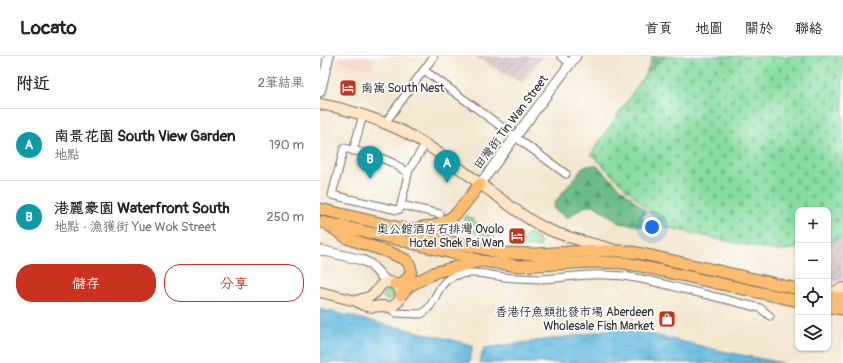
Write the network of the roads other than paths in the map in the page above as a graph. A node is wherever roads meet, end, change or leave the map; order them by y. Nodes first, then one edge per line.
1 (329, 56) edge
2 (434, 56) edge
3 (561, 56) edge
4 (573, 60) edge
5 (424, 70) junction
6 (320, 92) edge
7 (320, 104) edge
8 (363, 115) junction
9 (385, 123) junction
10 (516, 136) junction
11 (425, 145) junction
12 (353, 151) junction
13 (408, 172) junction
14 (566, 174) dead end
15 (480, 184) junction
16 (401, 205) junction
17 (320, 209) edge
18 (440, 214) dead end
19 (322, 223) edge
20 (409, 230) junction
21 (320, 250) edge
22 (622, 251) junction
23 (482, 261) junction
24 (384, 286) junction
25 (795, 288) edge
26 (843, 288) edge
27 (320, 292) edge
28 (831, 294) edge
29 (831, 296) edge
30 (400, 298) junction
31 (843, 299) edge
32 (795, 300) edge
33 (356, 302) junction
34 (386, 307) junction
35 (831, 307) edge
36 (843, 309) edge
37 (406, 314) junction
38 (770, 316) dead end

1 - 6 street
2 - 5 street
3 - 4 street
4 - 10 street, 田灣街 Tin Wan Street
5 - 9 street
5 - 10 street
7 - 8 main road
8 - 9 main road
8 - 12 street
9 - 11 main road
10 - 14 street
10 - 15 street, 田灣街 Tin Wan Street
11 - 13 street
11 - 15 main road
12 - 13 street
12 - 16 street
13 - 16 street
15 - 20 main road
15 - 22 main road
16 - 18 street
17 - 20 main road
19 - 23 main road
19 - 24 main road
20 - 22 main road
21 - 24 street
22 - 25 main road
23 - 30 main road
23 - 32 main road
24 - 30 main road
24 - 33 main road
24 - 34 main road
26 - 28 main road
27 - 33 main road
29 - 31 main road
30 - 34 main road
30 - 37 street
33 - 34 main road
34 - 37 street
35 - 36 main road
37 - 38 street

